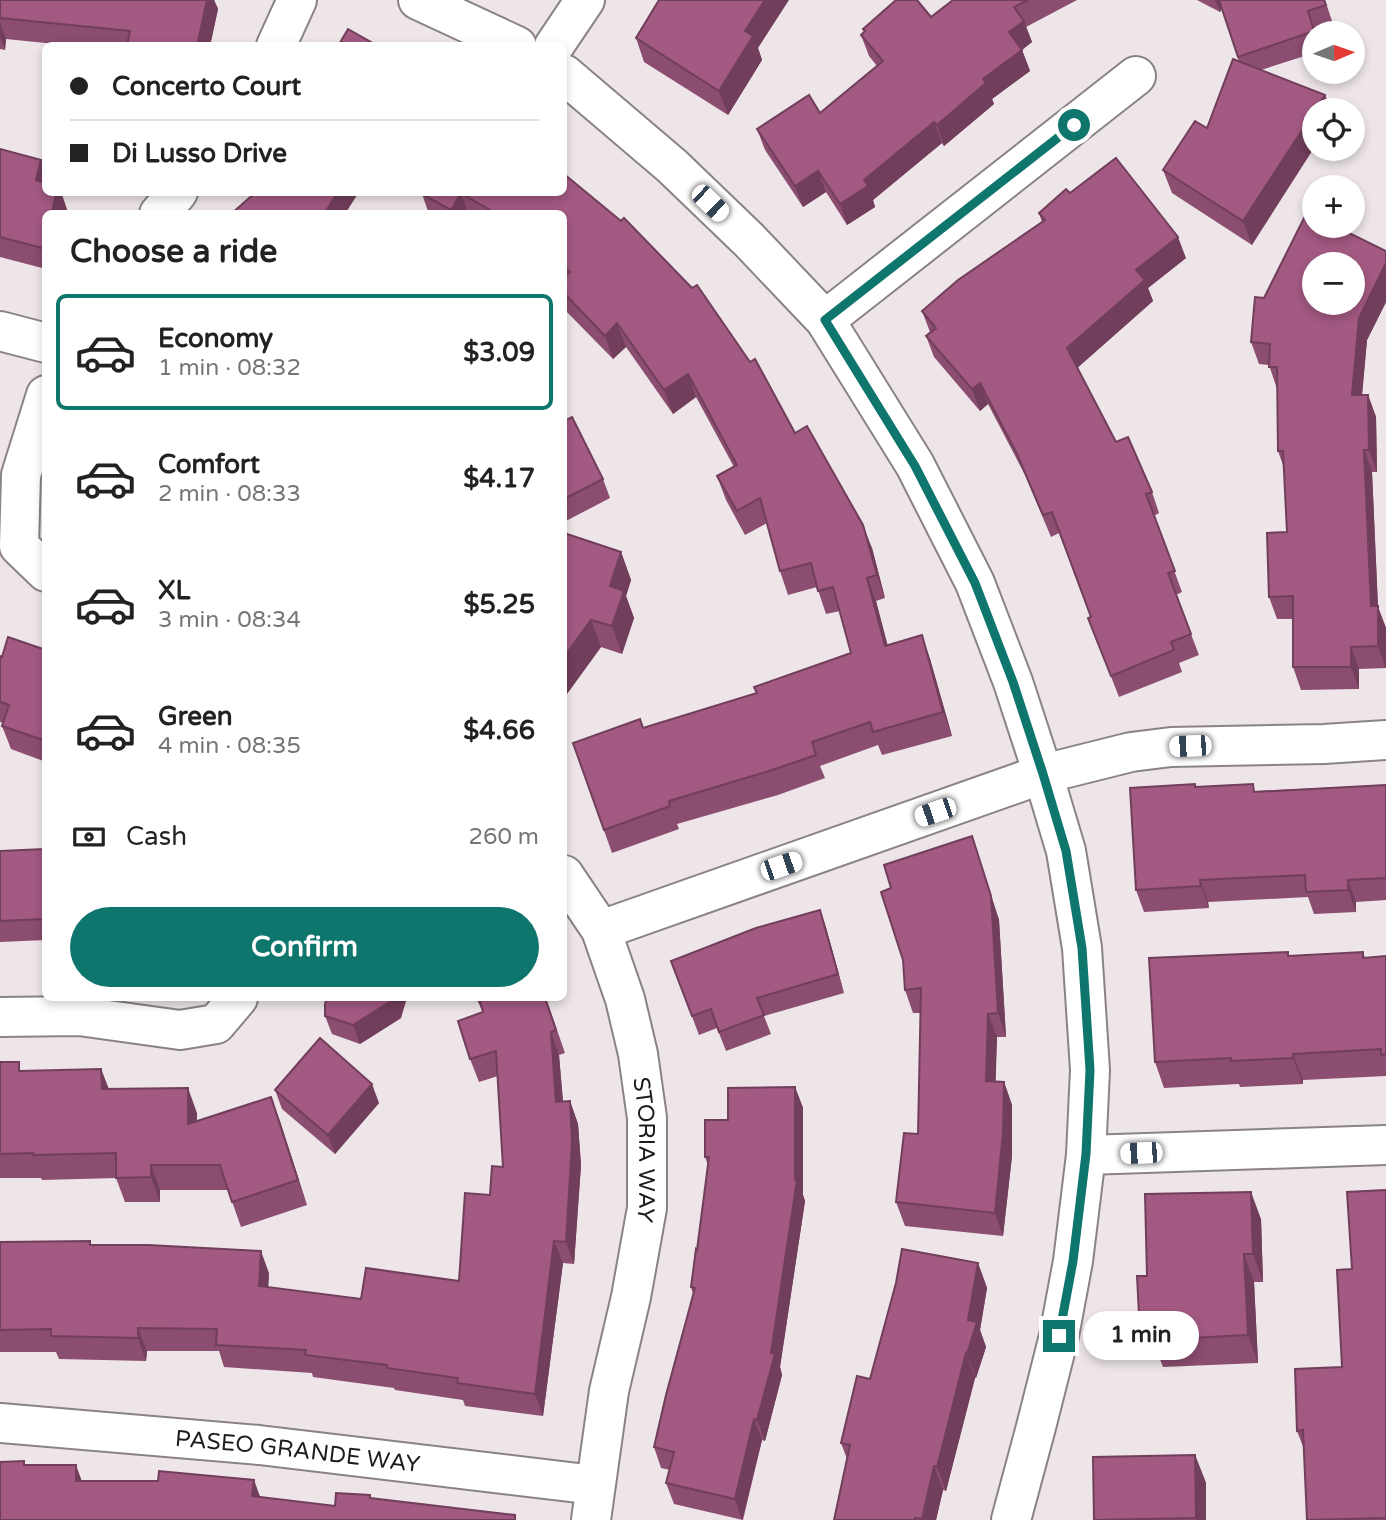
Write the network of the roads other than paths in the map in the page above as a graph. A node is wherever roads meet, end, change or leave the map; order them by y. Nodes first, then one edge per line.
1 (297, 0) edge
2 (418, 0) edge
3 (584, 0) edge
4 (278, 42) edge
5 (508, 42) edge
6 (557, 42) edge
7 (1136, 76) dead end
8 (567, 77) edge
9 (175, 196) edge
10 (162, 210) edge
11 (825, 320) junction
12 (0, 331) edge
13 (42, 342) edge
14 (42, 408) edge
15 (42, 568) edge
16 (1386, 740) edge
17 (1043, 774) junction
18 (567, 879) edge
19 (601, 930) junction
20 (236, 1001) edge
21 (0, 1017) edge
22 (1386, 1145) edge
23 (1086, 1154) junction
24 (0, 1423) edge
25 (593, 1502) edge
26 (1011, 1520) edge

1 - 4 street
2 - 5 street
3 - 6 street
7 - 11 street
8 - 11 street
9 - 10 street
11 - 17 street
12 - 13 street
14 - 15 street
16 - 17 street
17 - 19 street
17 - 23 street
18 - 19 street, STORIA WAY
19 - 25 street, STORIA WAY
20 - 21 street
22 - 23 street
23 - 26 street
24 - 25 street, PASEO GRANDE WAY

